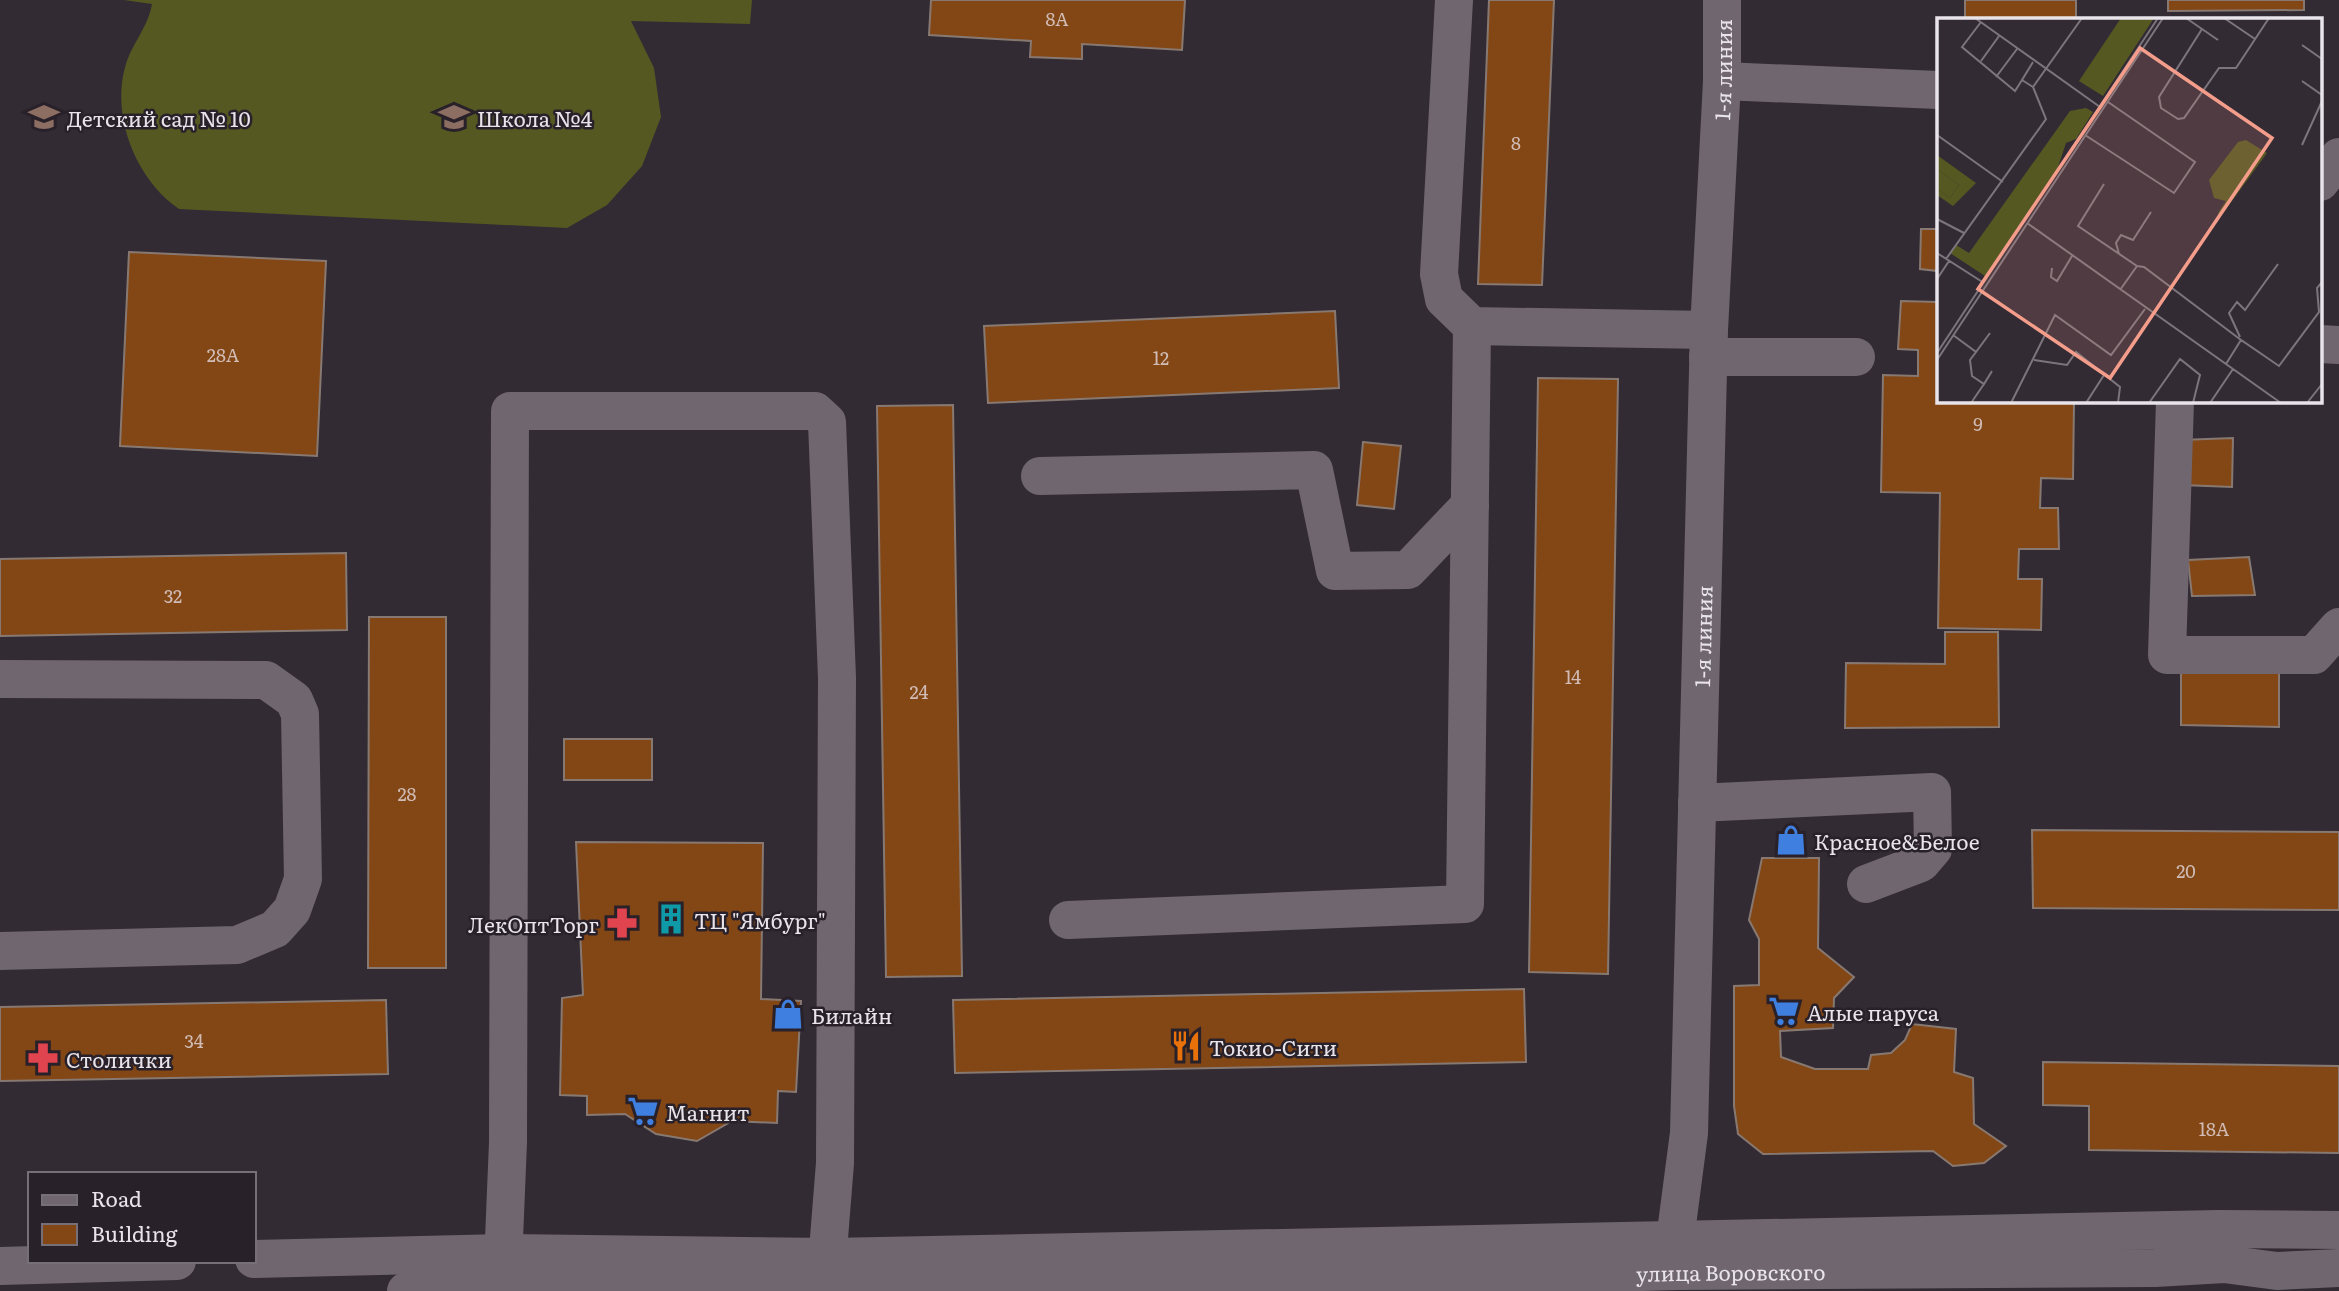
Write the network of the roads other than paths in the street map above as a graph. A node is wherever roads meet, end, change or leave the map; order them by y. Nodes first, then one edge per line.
1 (1454, 0) edge
2 (1722, 0) edge
3 (1722, 81) junction
4 (1937, 90) edge
5 (2339, 158) edge
6 (2322, 179) edge
7 (1472, 326) junction
8 (1709, 344) junction
9 (1856, 357) dead end
10 (2175, 402) edge
11 (1040, 476) dead end
12 (1470, 505) junction
13 (2339, 627) edge
14 (0, 679) edge
15 (1697, 803) junction
16 (1866, 884) dead end
17 (1068, 920) dead end
18 (0, 951) edge
19 (2339, 1230) edge
20 (1676, 1256) junction
21 (256, 1259) edge
22 (106, 1263) edge
23 (0, 1266) edge
24 (2339, 1268) edge
25 (503, 1271) junction
26 (828, 1273) junction
27 (2277, 1281) edge
28 (573, 1289) edge
29 (406, 1291) edge

1 - 7 street
2 - 3 street, 1-я линия
3 - 4 street
3 - 8 street, 1-я линия
5 - 6 street
7 - 8 street
7 - 12 street
8 - 9 street
8 - 15 street, 1-я линия
10 - 13 street
11 - 12 street
12 - 17 street
14 - 18 street
15 - 16 street
15 - 20 street, 1-я линия
19 - 20 street
20 - 26 street
20 - 27 street, улица Воровского
21 - 25 street
22 - 23 street
24 - 27 street, улица Воровского
25 - 26 street
25 - 26 street
25 - 28 street
25 - 29 street
26 - 28 street

